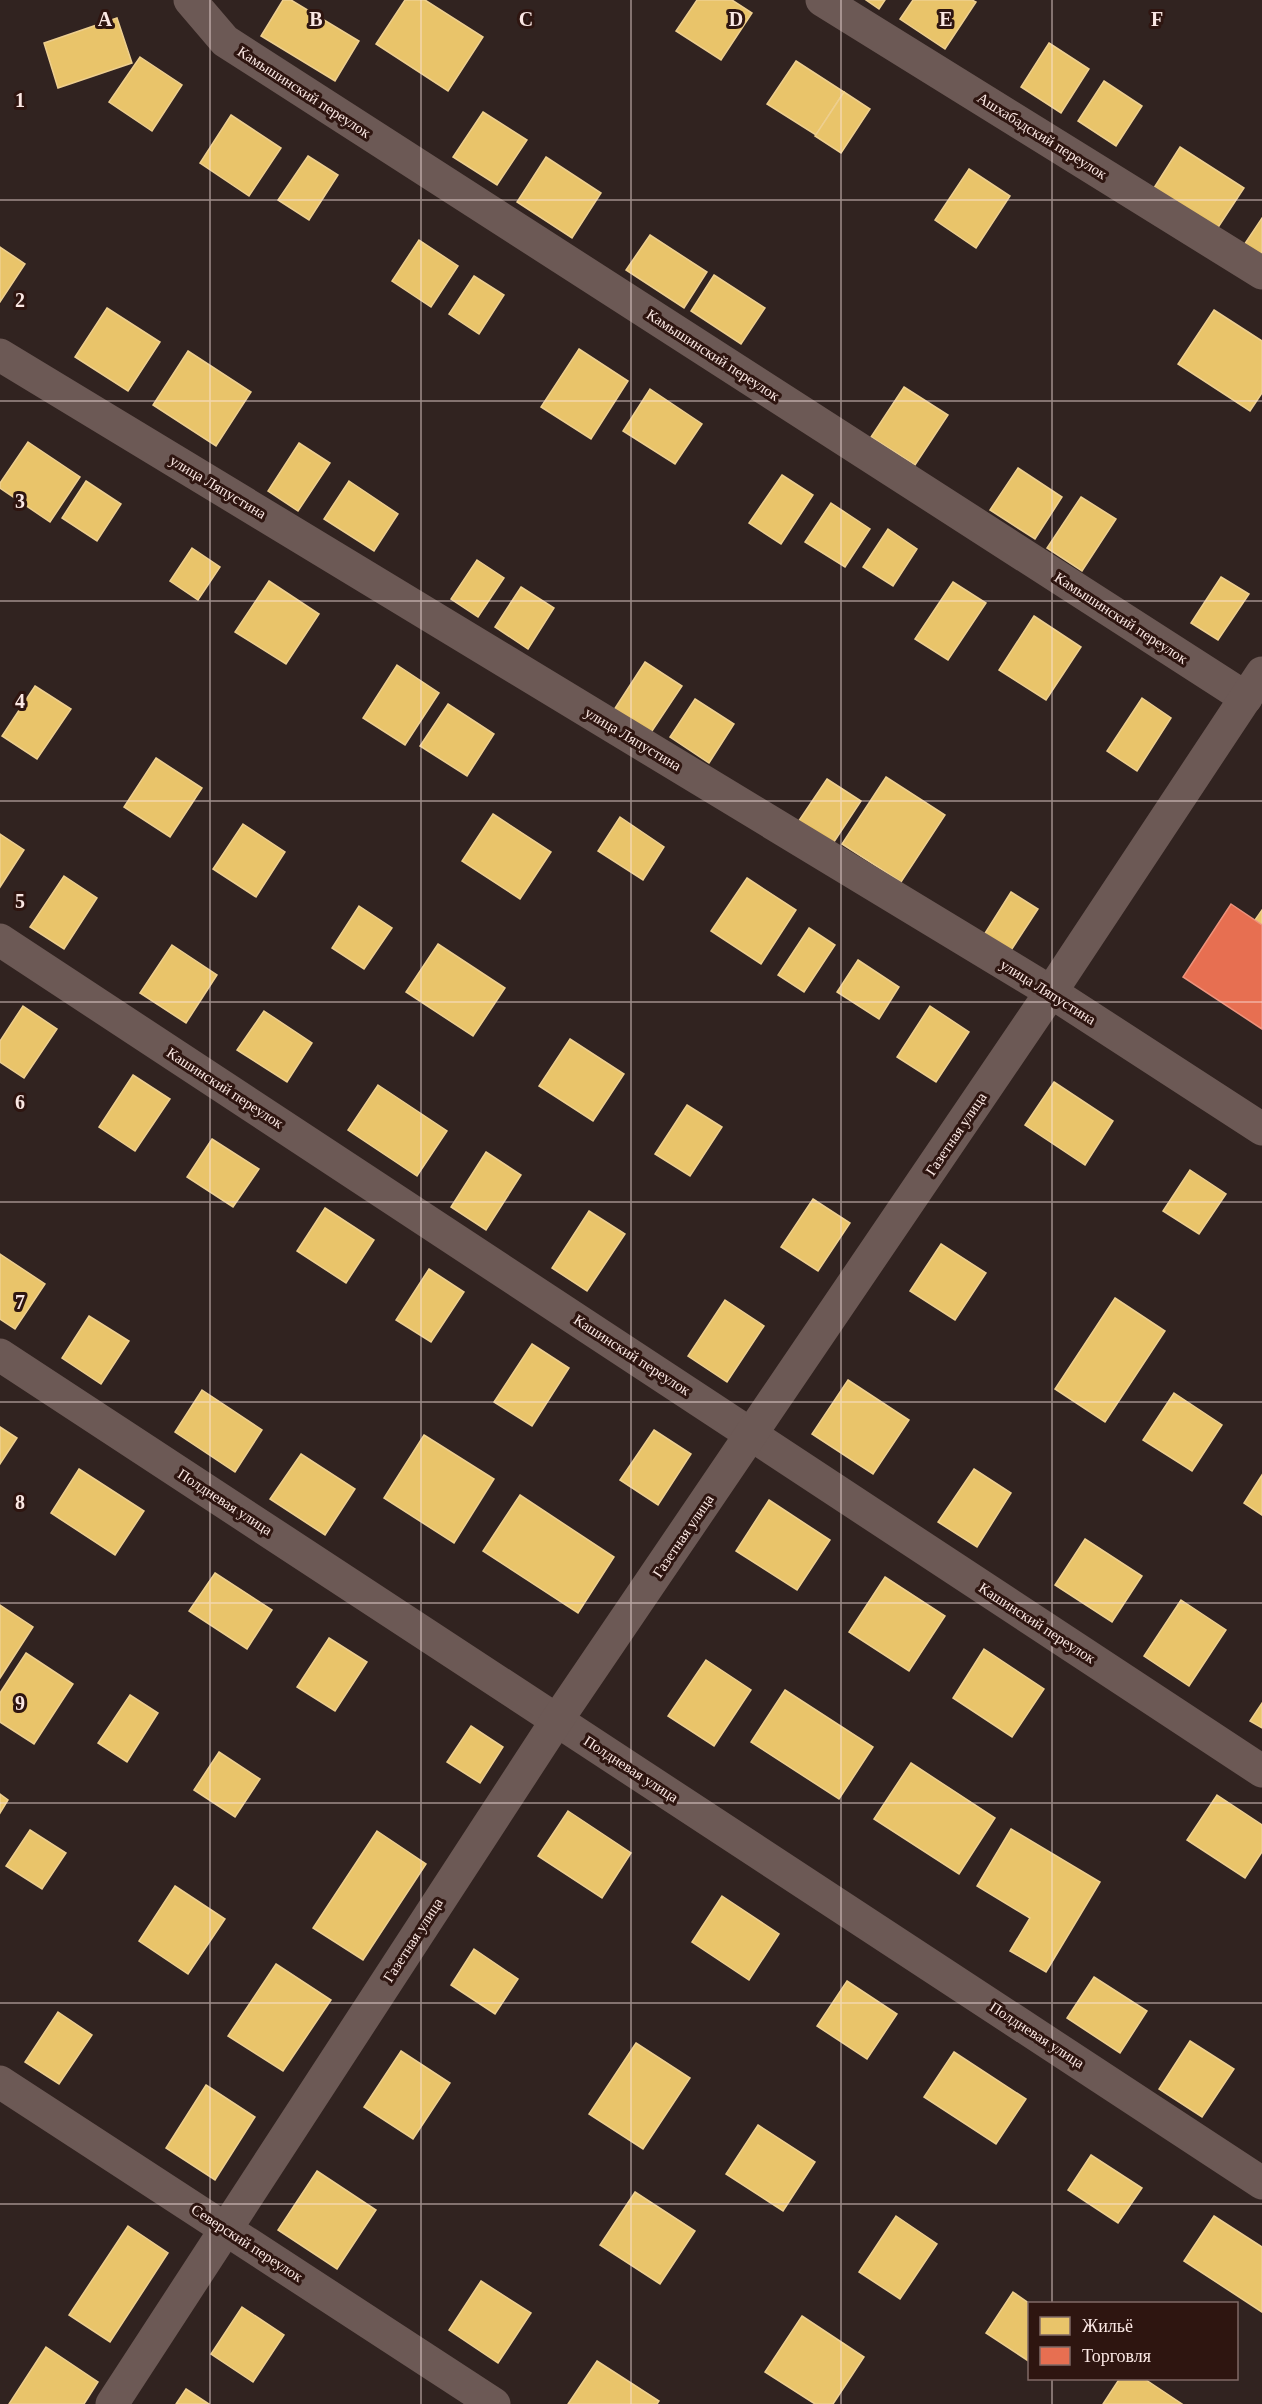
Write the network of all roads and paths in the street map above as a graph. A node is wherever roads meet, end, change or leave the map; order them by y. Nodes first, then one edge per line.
1 (190, 0) edge
2 (822, 0) edge
3 (1262, 273) edge
4 (0, 355) edge
5 (1254, 686) edge
6 (0, 940) edge
7 (1052, 992) junction
8 (1262, 1129) edge
9 (0, 1355) edge
10 (752, 1434) junction
11 (557, 1720) junction
12 (1262, 1771) edge
13 (0, 2082) edge
14 (1262, 2183) edge
15 (226, 2229) junction
16 (112, 2404) edge
17 (494, 2404) edge

1 - 5 street, Камышинский переулок
2 - 3 street, Ашхабадский переулок
4 - 7 street, улица Ляпустина
5 - 7 street, Газетная улица
6 - 10 street, Кашинский переулок
7 - 8 street, улица Ляпустина
7 - 10 street, Газетная улица
9 - 11 street, Полдневая улица
10 - 11 street, Газетная улица
10 - 12 street, Кашинский переулок
11 - 14 street, Полдневая улица
11 - 15 street, Газетная улица
13 - 15 street, Северский переулок
15 - 16 street, Газетная улица
15 - 17 street, Северский переулок

